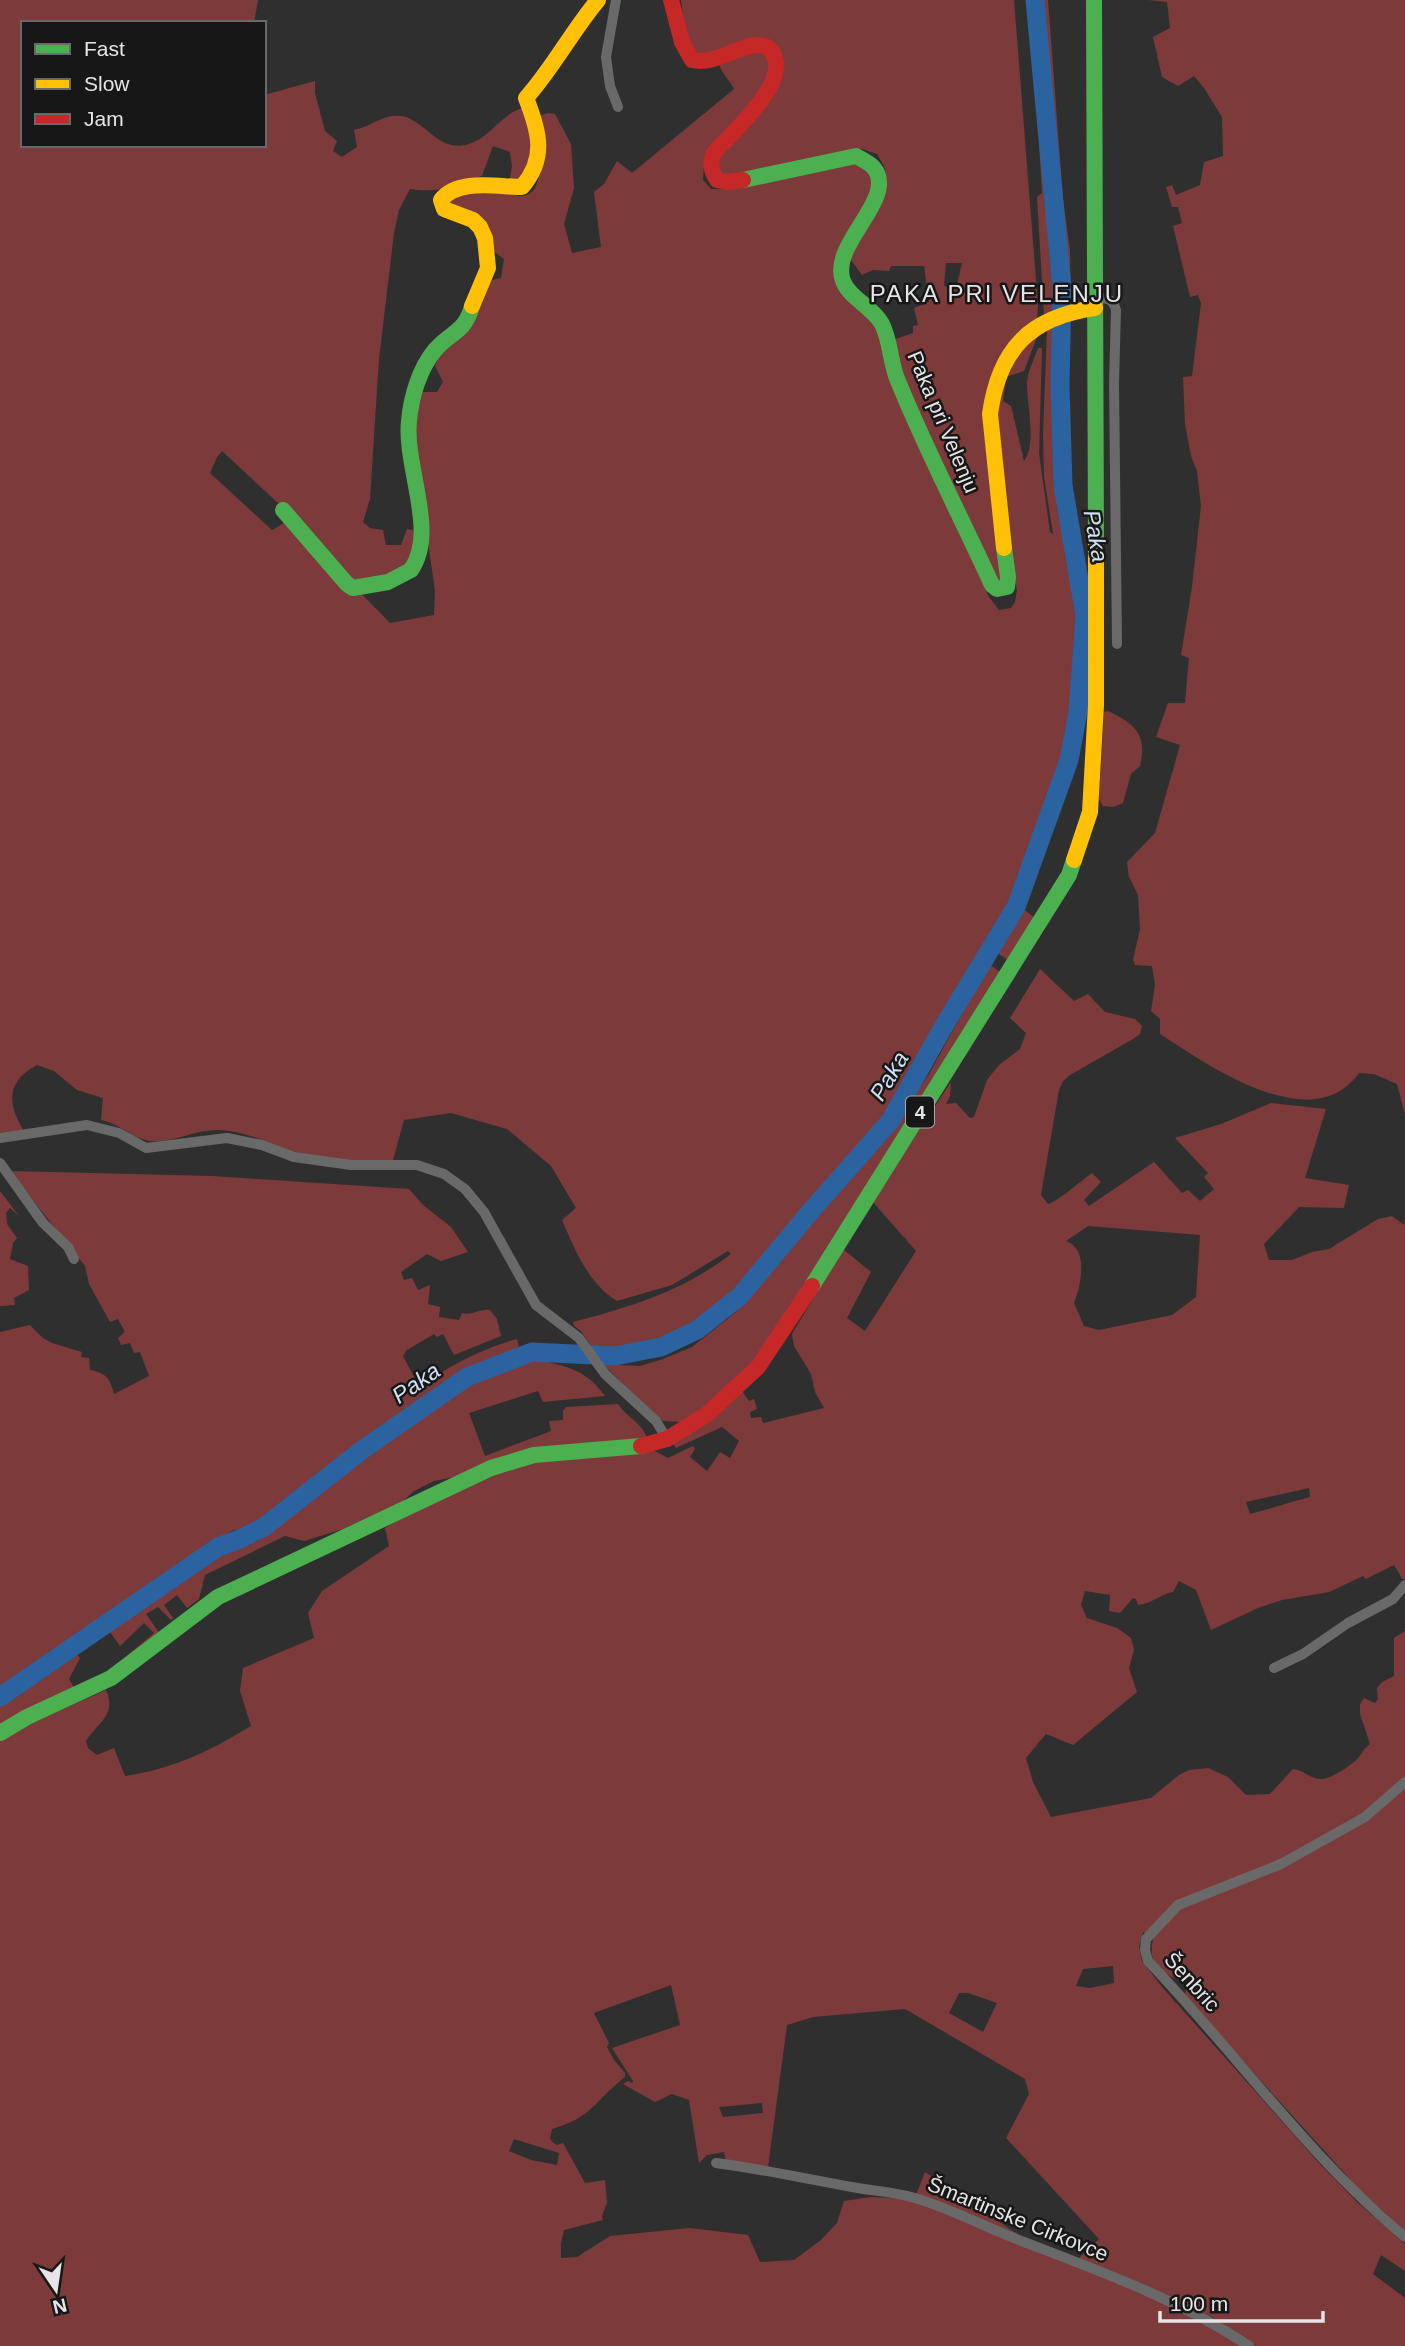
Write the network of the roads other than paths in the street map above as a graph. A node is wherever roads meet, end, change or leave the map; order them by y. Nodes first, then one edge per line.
1 (597, 0) edge
2 (617, 0) edge
3 (671, 0) edge
4 (1094, 0) edge
5 (618, 107) dead end
6 (1095, 303) junction
7 (283, 510) dead end
8 (1117, 644) dead end
9 (0, 1138) edge
10 (0, 1163) edge
11 (75, 1259) dead end
12 (667, 1438) junction
13 (1405, 1585) edge
14 (1274, 1668) dead end
15 (0, 1733) edge
16 (1405, 1782) edge
17 (716, 2163) dead end
18 (1405, 2237) edge
19 (1250, 2346) edge

1 - 7 main road
2 - 5 street
3 - 6 main road, Paka pri Velenju
4 - 6 main road, 4
6 - 8 street
6 - 12 main road, 4
9 - 12 street
10 - 11 street
12 - 15 main road, 4
13 - 14 street
16 - 18 street, Šenbric
17 - 19 street, Šmartinske Cirkovce

